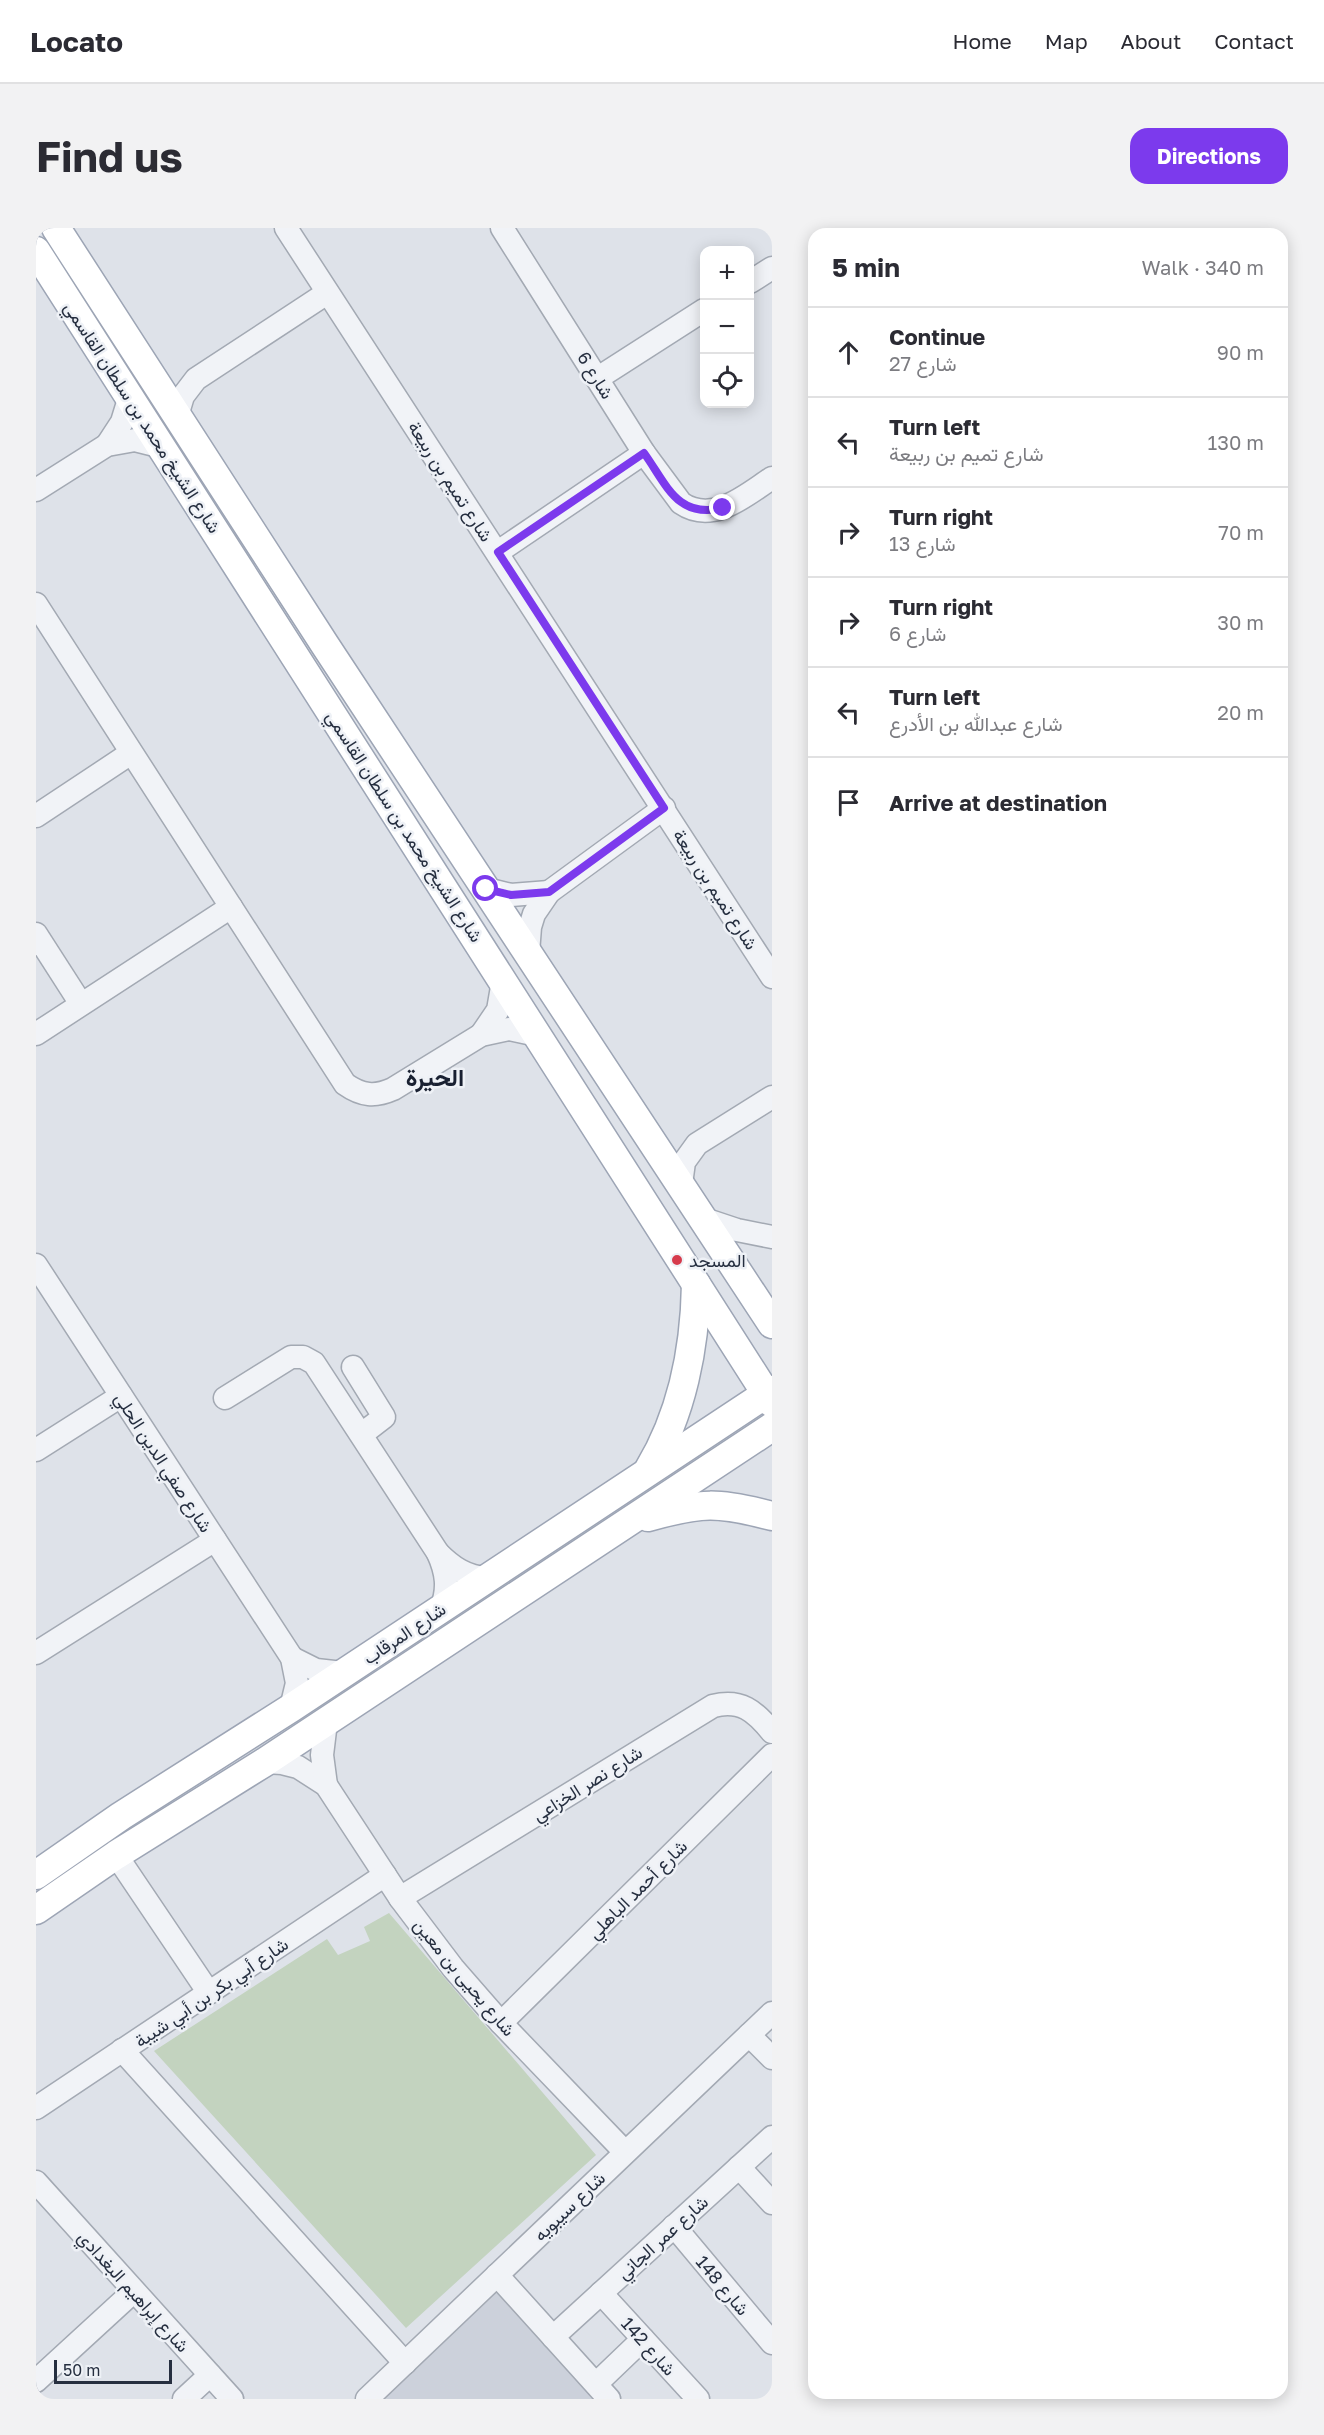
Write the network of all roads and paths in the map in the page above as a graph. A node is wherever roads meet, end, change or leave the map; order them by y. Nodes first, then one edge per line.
1 (56, 228) edge
2 (286, 228) edge
3 (502, 228) edge
4 (36, 251) edge
5 (772, 268) edge
6 (754, 279) edge
7 (327, 293) junction
8 (700, 313) edge
9 (598, 378) junction
10 (153, 379) junction
11 (196, 379) junction
12 (130, 396) junction
13 (177, 416) junction
14 (107, 445) junction
15 (163, 447) junction
16 (644, 453) junction
17 (772, 478) edge
18 (36, 490) edge
19 (498, 552) junction
20 (258, 596) junction
21 (36, 605) edge
22 (325, 645) junction
23 (131, 753) junction
24 (664, 808) junction
25 (36, 816) edge
26 (486, 889) junction
27 (549, 892) junction
28 (231, 908) junction
29 (36, 934) edge
30 (528, 953) junction
31 (772, 977) edge
32 (503, 981) junction
33 (81, 1004) junction
34 (36, 1034) edge
35 (481, 1035) junction
36 (537, 1035) junction
37 (772, 1096) edge
38 (653, 1143) junction
39 (697, 1144) junction
40 (681, 1184) junction
41 (701, 1218) junction
42 (772, 1237) edge
43 (729, 1258) junction
44 (36, 1265) edge
45 (696, 1284) junction
46 (772, 1284) edge
47 (772, 1324) edge
48 (353, 1367) dead end
49 (770, 1395) edge
50 (121, 1396) junction
51 (225, 1398) dead end
52 (772, 1427) edge
53 (362, 1434) junction
54 (36, 1450) edge
55 (646, 1473) junction
56 (772, 1516) edge
57 (623, 1525) junction
58 (215, 1540) junction
59 (438, 1553) junction
60 (487, 1578) junction
61 (441, 1609) junction
62 (36, 1653) edge
63 (292, 1658) junction
64 (343, 1673) junction
65 (291, 1708) junction
66 (326, 1722) junction
67 (772, 1732) edge
68 (772, 1755) edge
69 (265, 1762) junction
70 (326, 1785) junction
71 (116, 1856) junction
72 (36, 1875) edge
73 (385, 1875) junction
74 (400, 1898) junction
75 (36, 1910) edge
76 (209, 1993) junction
77 (772, 2013) edge
78 (501, 2023) junction
79 (749, 2035) junction
80 (123, 2050) junction
81 (772, 2058) edge
82 (36, 2108) edge
83 (772, 2137) edge
84 (625, 2152) junction
85 (739, 2167) junction
86 (36, 2182) edge
87 (772, 2203) edge
88 (674, 2226) junction
89 (497, 2275) junction
90 (134, 2292) junction
91 (601, 2293) junction
92 (553, 2337) junction
93 (644, 2339) junction
94 (772, 2343) edge
95 (405, 2363) junction
96 (210, 2375) junction
97 (36, 2381) edge
98 (602, 2391) edge
99 (184, 2399) edge
100 (232, 2399) edge
101 (367, 2399) edge
102 (698, 2399) edge

1 - 10 main road, شارع الشيخ محمد بن سلطان القاسمي
2 - 7 street, شارع تميم بن ربيعة
3 - 9 street, شارع 6
4 - 12 main road, شارع الشيخ محمد بن سلطان القاسمي
5 - 6 street
7 - 11 street
7 - 19 street, شارع تميم بن ربيعة
8 - 9 street
9 - 16 street, شارع 6
10 - 11 street
10 - 13 main road, شارع الشيخ محمد بن سلطان القاسمي
11 - 13 street
12 - 14 street
12 - 15 main road, شارع الشيخ محمد بن سلطان القاسمي
13 - 22 main road, شارع الشيخ محمد بن سلطان القاسمي
14 - 15 street
14 - 18 street
15 - 20 main road, شارع الشيخ محمد بن سلطان القاسمي
16 - 17 street, شارع 6
16 - 19 street
19 - 24 street, شارع تميم بن ربيعة
20 - 22 main road
20 - 32 main road, شارع الشيخ محمد بن سلطان القاسمي
21 - 23 street
22 - 26 main road, شارع الشيخ محمد بن سلطان القاسمي
23 - 25 street
23 - 28 street
24 - 27 street
24 - 31 street, شارع تميم بن ربيعة
26 - 27 street
26 - 30 main road, شارع الشيخ محمد بن سلطان القاسمي
27 - 30 street
28 - 33 street
28 - 35 street
29 - 33 street
30 - 38 main road, شارع الشيخ محمد بن سلطان القاسمي
32 - 35 street
32 - 36 main road, شارع الشيخ محمد بن سلطان القاسمي
33 - 34 street
35 - 36 street
36 - 45 main road, شارع الشيخ محمد بن سلطان القاسمي
37 - 39 street
38 - 39 street
38 - 40 main road, شارع الشيخ محمد بن سلطان القاسمي
39 - 40 street
40 - 41 main road, شارع الشيخ محمد بن سلطان القاسمي
41 - 42 street
41 - 43 main road, شارع الشيخ محمد بن سلطان القاسمي
43 - 46 main road
43 - 47 main road, شارع الشيخ محمد بن سلطان القاسمي
44 - 50 street, شارع صفي الدين الحلي
45 - 49 main road, شارع الشيخ محمد بن سلطان القاسمي
45 - 55 main road
48 - 53 street
49 - 55 main road, شارع المرقاب
50 - 54 street
50 - 58 street, شارع صفي الدين الحلي
51 - 53 street
52 - 57 main road, شارع المرقاب
53 - 59 street
55 - 60 main road, شارع المرقاب
56 - 57 main road
57 - 66 main road, شارع المرقاب
58 - 62 street
58 - 63 street, شارع صفي الدين الحلي
59 - 60 street
59 - 61 street
60 - 61 main road, شارع المرقاب
61 - 64 main road, شارع المرقاب
63 - 64 street
63 - 65 street, شارع صفي الدين الحلي
64 - 65 main road, شارع المرقاب
65 - 72 main road, شارع المرقاب
66 - 69 main road, شارع المرقاب
66 - 70 street, شارع يحيى بن معين
67 - 74 street, شارع نصر الخزاعي
68 - 78 street, شارع أحمد الباهلي
69 - 70 street, شارع يحيى بن معين
69 - 71 main road, شارع المرقاب
70 - 73 street, شارع يحيى بن معين
71 - 75 main road, شارع المرقاب
71 - 76 street
73 - 74 street, شارع يحيى بن معين
73 - 76 street, شارع أبي بكر بن أبي شيبة
74 - 78 street, شارع يحيى بن معين
76 - 80 street, شارع أبي بكر بن أبي شيبة
77 - 79 street, شارع سيبويه
78 - 84 street, شارع يحيى بن معين
79 - 81 street
79 - 84 street, شارع سيبويه
80 - 82 street, شارع أبي بكر بن أبي شيبة
80 - 95 street
83 - 85 street, شارع عمر الجاني
84 - 89 street, شارع سيبويه
85 - 87 street
85 - 88 street, شارع عمر الجاني
86 - 90 street, شارع إبراهيم البغدادي
88 - 91 street, شارع عمر الجاني
88 - 94 street, شارع 148
89 - 92 street
89 - 95 street, شارع سيبويه
90 - 96 street, شارع إبراهيم البغدادي
90 - 97 street
91 - 92 street, شارع عمر الجاني
91 - 93 street, شارع 142
92 - 98 street
93 - 98 street
93 - 102 street, شارع 142
95 - 101 street, شارع سيبويه
96 - 99 street
96 - 100 street, شارع إبراهيم البغدادي

